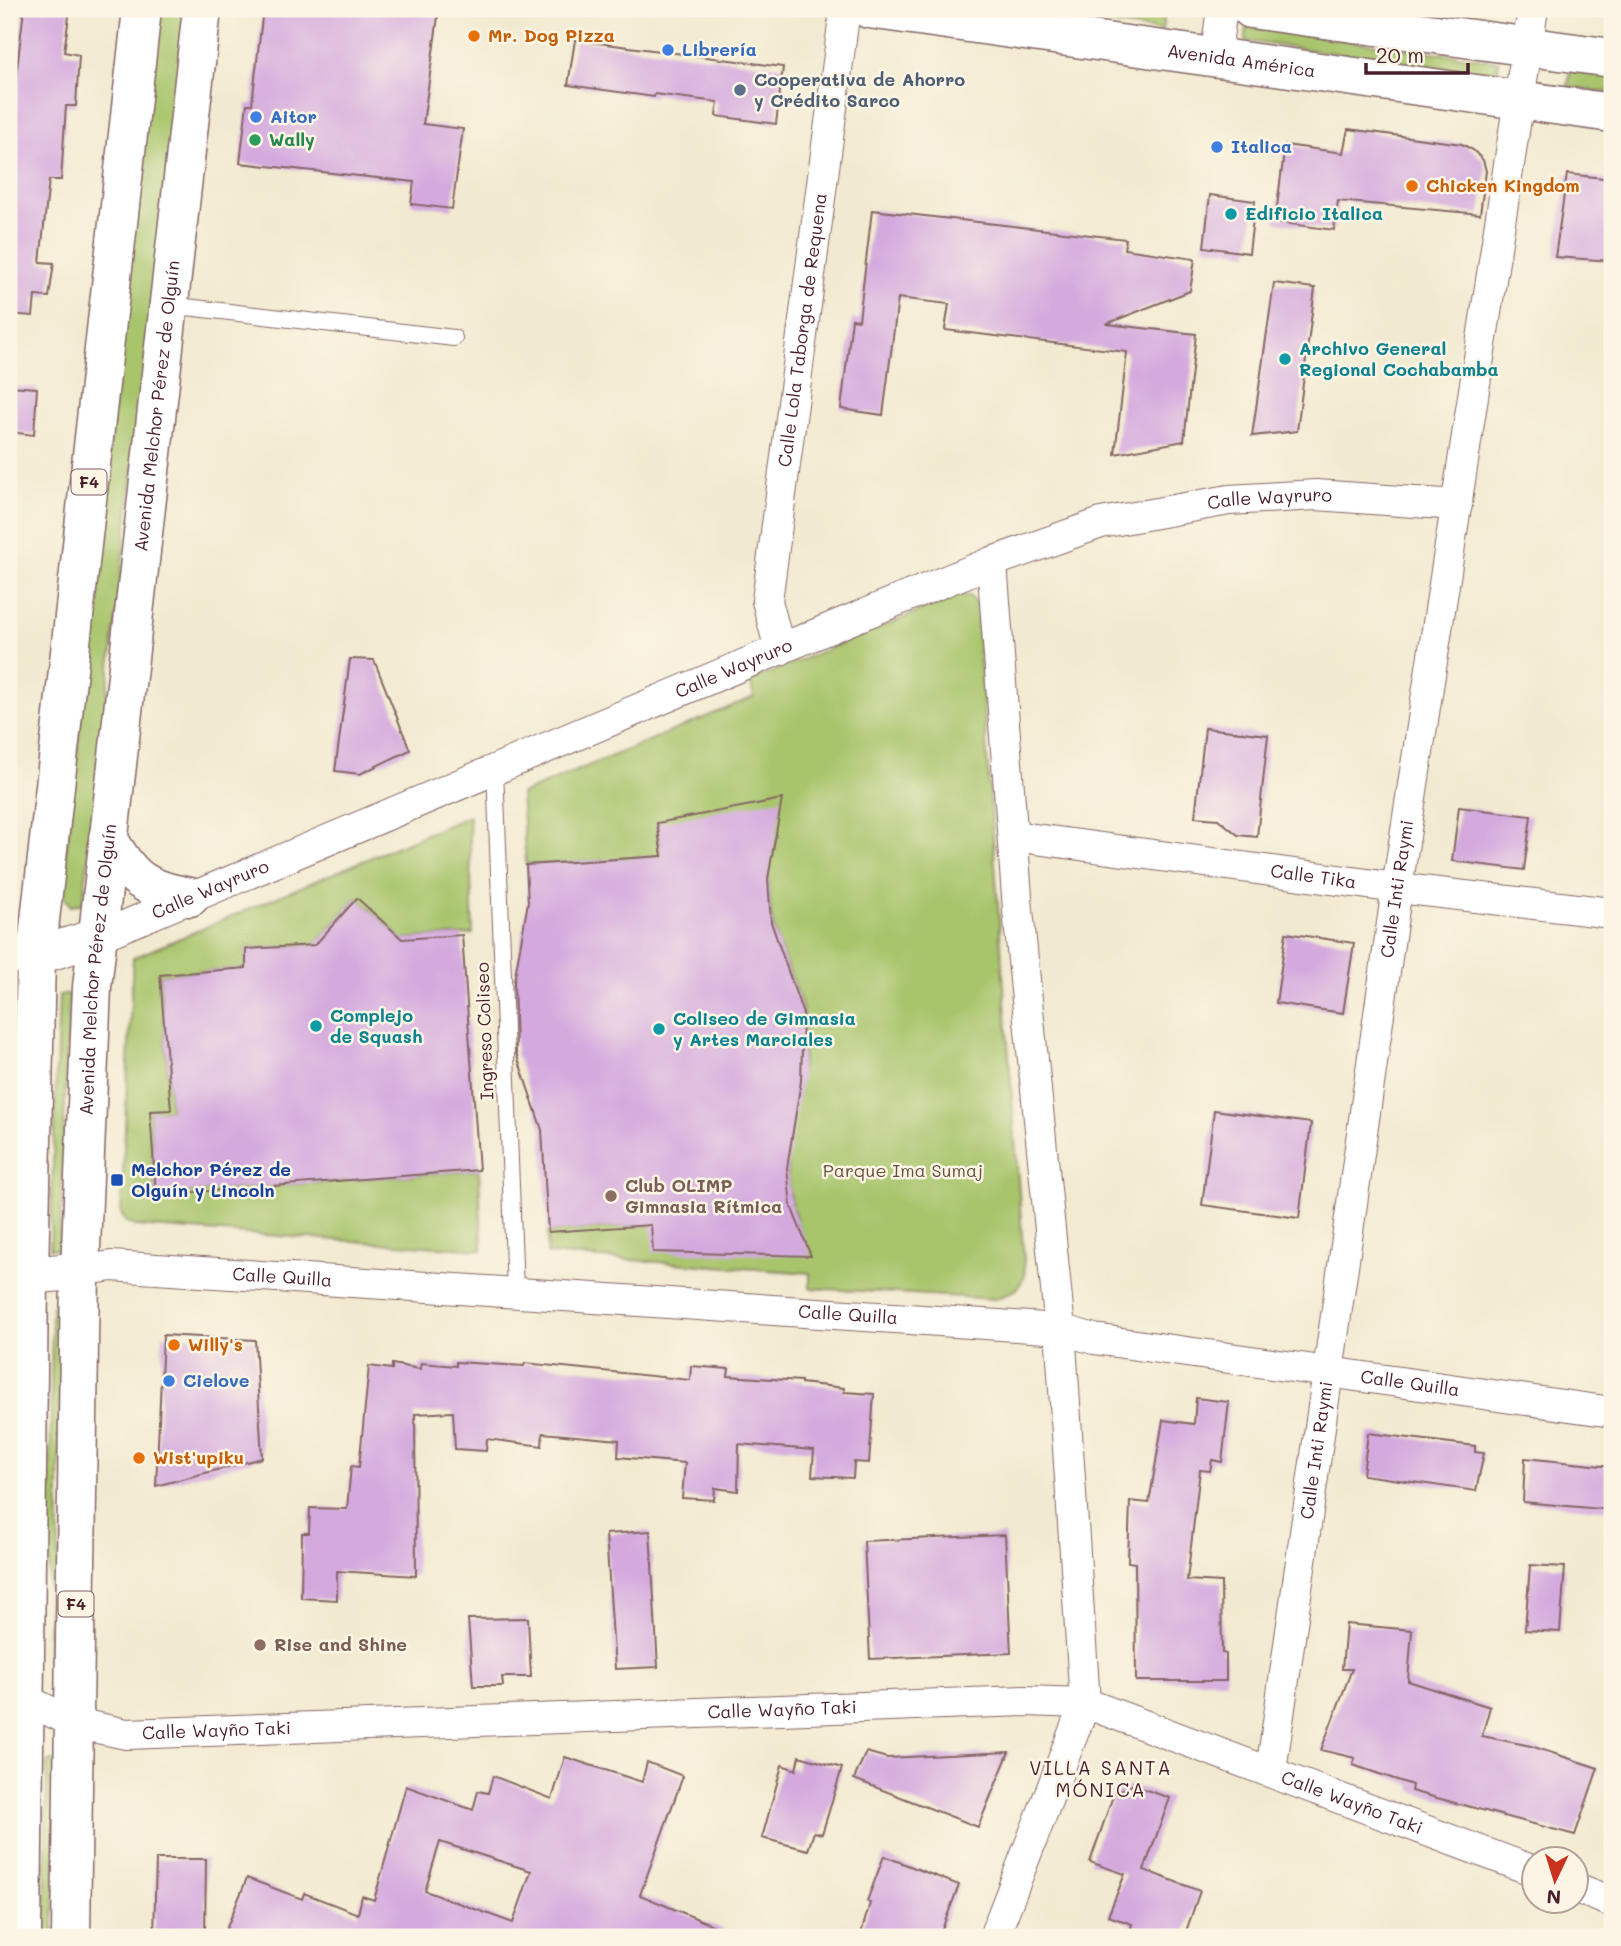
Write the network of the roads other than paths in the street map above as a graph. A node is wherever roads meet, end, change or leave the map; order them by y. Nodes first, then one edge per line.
1 (142, 9) edge
2 (202, 9) edge
3 (845, 9) edge
4 (869, 9) edge
5 (1222, 9) edge
6 (1251, 9) edge
7 (1533, 9) edge
8 (1527, 47) junction
9 (1612, 58) edge
10 (1215, 59) junction
11 (1518, 99) junction
12 (1612, 113) edge
13 (167, 304) junction
14 (454, 338) dead end
15 (1457, 505) junction
16 (992, 562) junction
17 (780, 650) junction
18 (495, 769) junction
19 (1013, 836) junction
20 (108, 838) junction
21 (1397, 888) junction
22 (190, 897) junction
23 (1612, 913) edge
24 (98, 937) junction
25 (22, 955) edge
26 (80, 1271) junction
27 (19, 1277) edge
28 (514, 1291) junction
29 (1060, 1329) junction
30 (1328, 1373) junction
31 (1612, 1412) edge
32 (17, 1699) edge
33 (1085, 1703) junction
34 (75, 1723) junction
35 (1271, 1771) junction
36 (1520, 1866) edge
37 (1590, 1893) edge
38 (1612, 1902) edge
39 (22, 1937) edge
40 (71, 1937) edge
41 (994, 1937) edge

1 - 25 main road, F4
2 - 13 main road, Avenida Melchor Pérez de Olguín / F4
3 - 17 street, Calle Lola Taborga de Requena
4 - 10 main road, Avenida América
5 - 10 street
6 - 8 main road
7 - 8 street, Calle Inti Raymi
8 - 9 main road
8 - 11 street, Calle Inti Raymi
10 - 11 main road, Avenida América
11 - 12 main road, Avenida América
11 - 15 street, Calle Inti Raymi
13 - 14 lane
13 - 20 main road, Avenida Melchor Pérez de Olguín / F4
15 - 16 street, Calle Wayruro
15 - 21 street, Calle Inti Raymi
16 - 17 street, Calle Wayruro
16 - 19 street
17 - 18 street, Calle Wayruro
18 - 22 street, Calle Wayruro
18 - 28 lane, Ingreso Coliseo
19 - 21 street, Calle Tika
19 - 29 street
20 - 22 main road
20 - 24 main road, Avenida Melchor Pérez de Olguín / F4
21 - 23 street, Calle Tika
21 - 30 street, Calle Inti Raymi
22 - 24 street, Calle Wayruro
24 - 25 street, Calle Wayruro
24 - 26 main road, Avenida Melchor Pérez de Olguín / F4
25 - 27 main road, F4
26 - 27 street
26 - 28 street, Calle Quilla
26 - 34 main road, Avenida Melchor Pérez de Olguín / F4
27 - 32 main road, F4
28 - 29 street, Calle Quilla
29 - 30 street, Calle Quilla
29 - 33 street
30 - 31 street, Calle Quilla
30 - 35 street, Calle Inti Raymi
32 - 34 street, Calle Wayño Taki
32 - 39 main road, F4
33 - 34 street, Calle Wayño Taki
33 - 35 street, Calle Wayño Taki
33 - 41 street
34 - 40 main road, Avenida Melchor Pérez de Olguín / F4
35 - 36 street, Calle Wayño Taki
37 - 38 street

